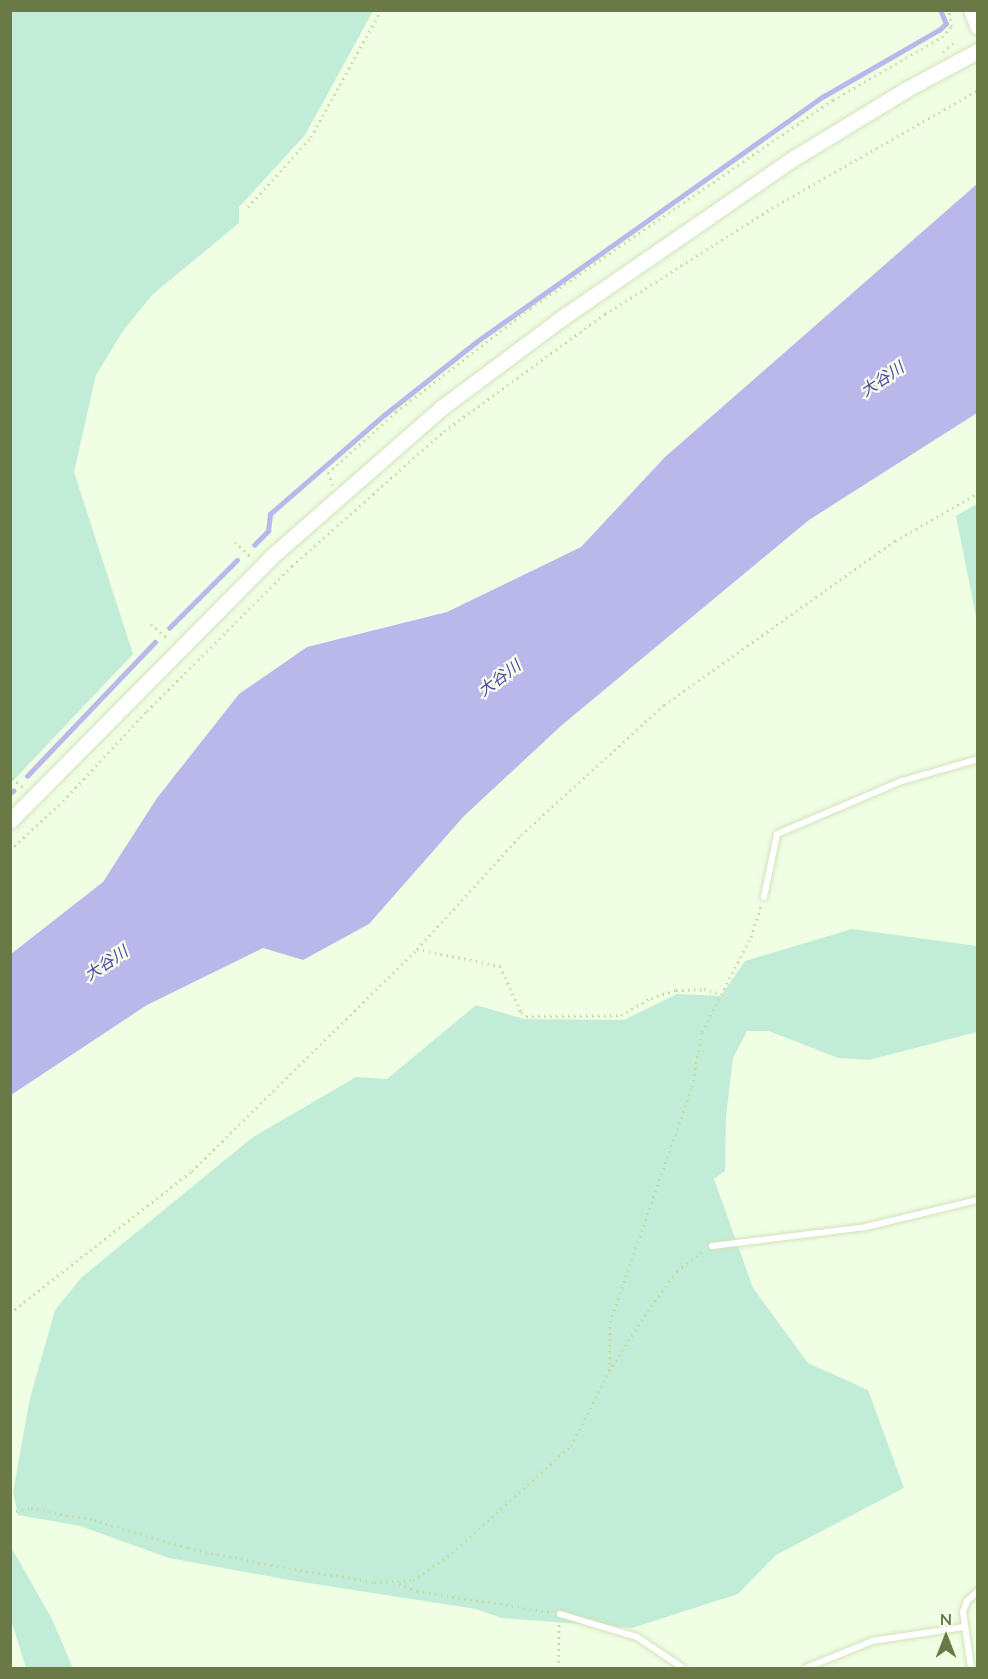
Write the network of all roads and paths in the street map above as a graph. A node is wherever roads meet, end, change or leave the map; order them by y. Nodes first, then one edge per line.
1 (381, 10) edge
2 (949, 10) edge
3 (971, 10) edge
4 (978, 27) edge
5 (978, 51) edge
6 (978, 90) edge
7 (248, 207) dead end
8 (978, 493) edge
9 (340, 494) junction
10 (235, 542) dead end
11 (261, 567) junction
12 (151, 624) dead end
13 (179, 648) junction
14 (978, 759) edge
15 (10, 821) edge
16 (10, 850) edge
17 (764, 897) joint
18 (417, 949) junction
19 (719, 993) junction
20 (978, 1200) edge
21 (712, 1246) joint
22 (10, 1313) edge
23 (609, 1371) junction
24 (10, 1512) edge
25 (397, 1583) junction
26 (978, 1591) edge
27 (560, 1614) junction
28 (964, 1627) junction
29 (558, 1668) edge
30 (683, 1668) edge
31 (806, 1668) edge
32 (971, 1668) edge

1 - 7 path
2 - 9 path
3 - 4 street
5 - 9 street
6 - 16 path
8 - 18 path
9 - 11 street
10 - 11 path
11 - 13 street
12 - 13 path
13 - 15 street
14 - 17 lane
17 - 19 path
18 - 19 path
18 - 22 path
19 - 23 path
20 - 21 lane
21 - 23 path
23 - 25 path
24 - 25 path
25 - 27 path
26 - 28 lane
27 - 29 path
27 - 30 lane
28 - 31 lane
28 - 32 lane

